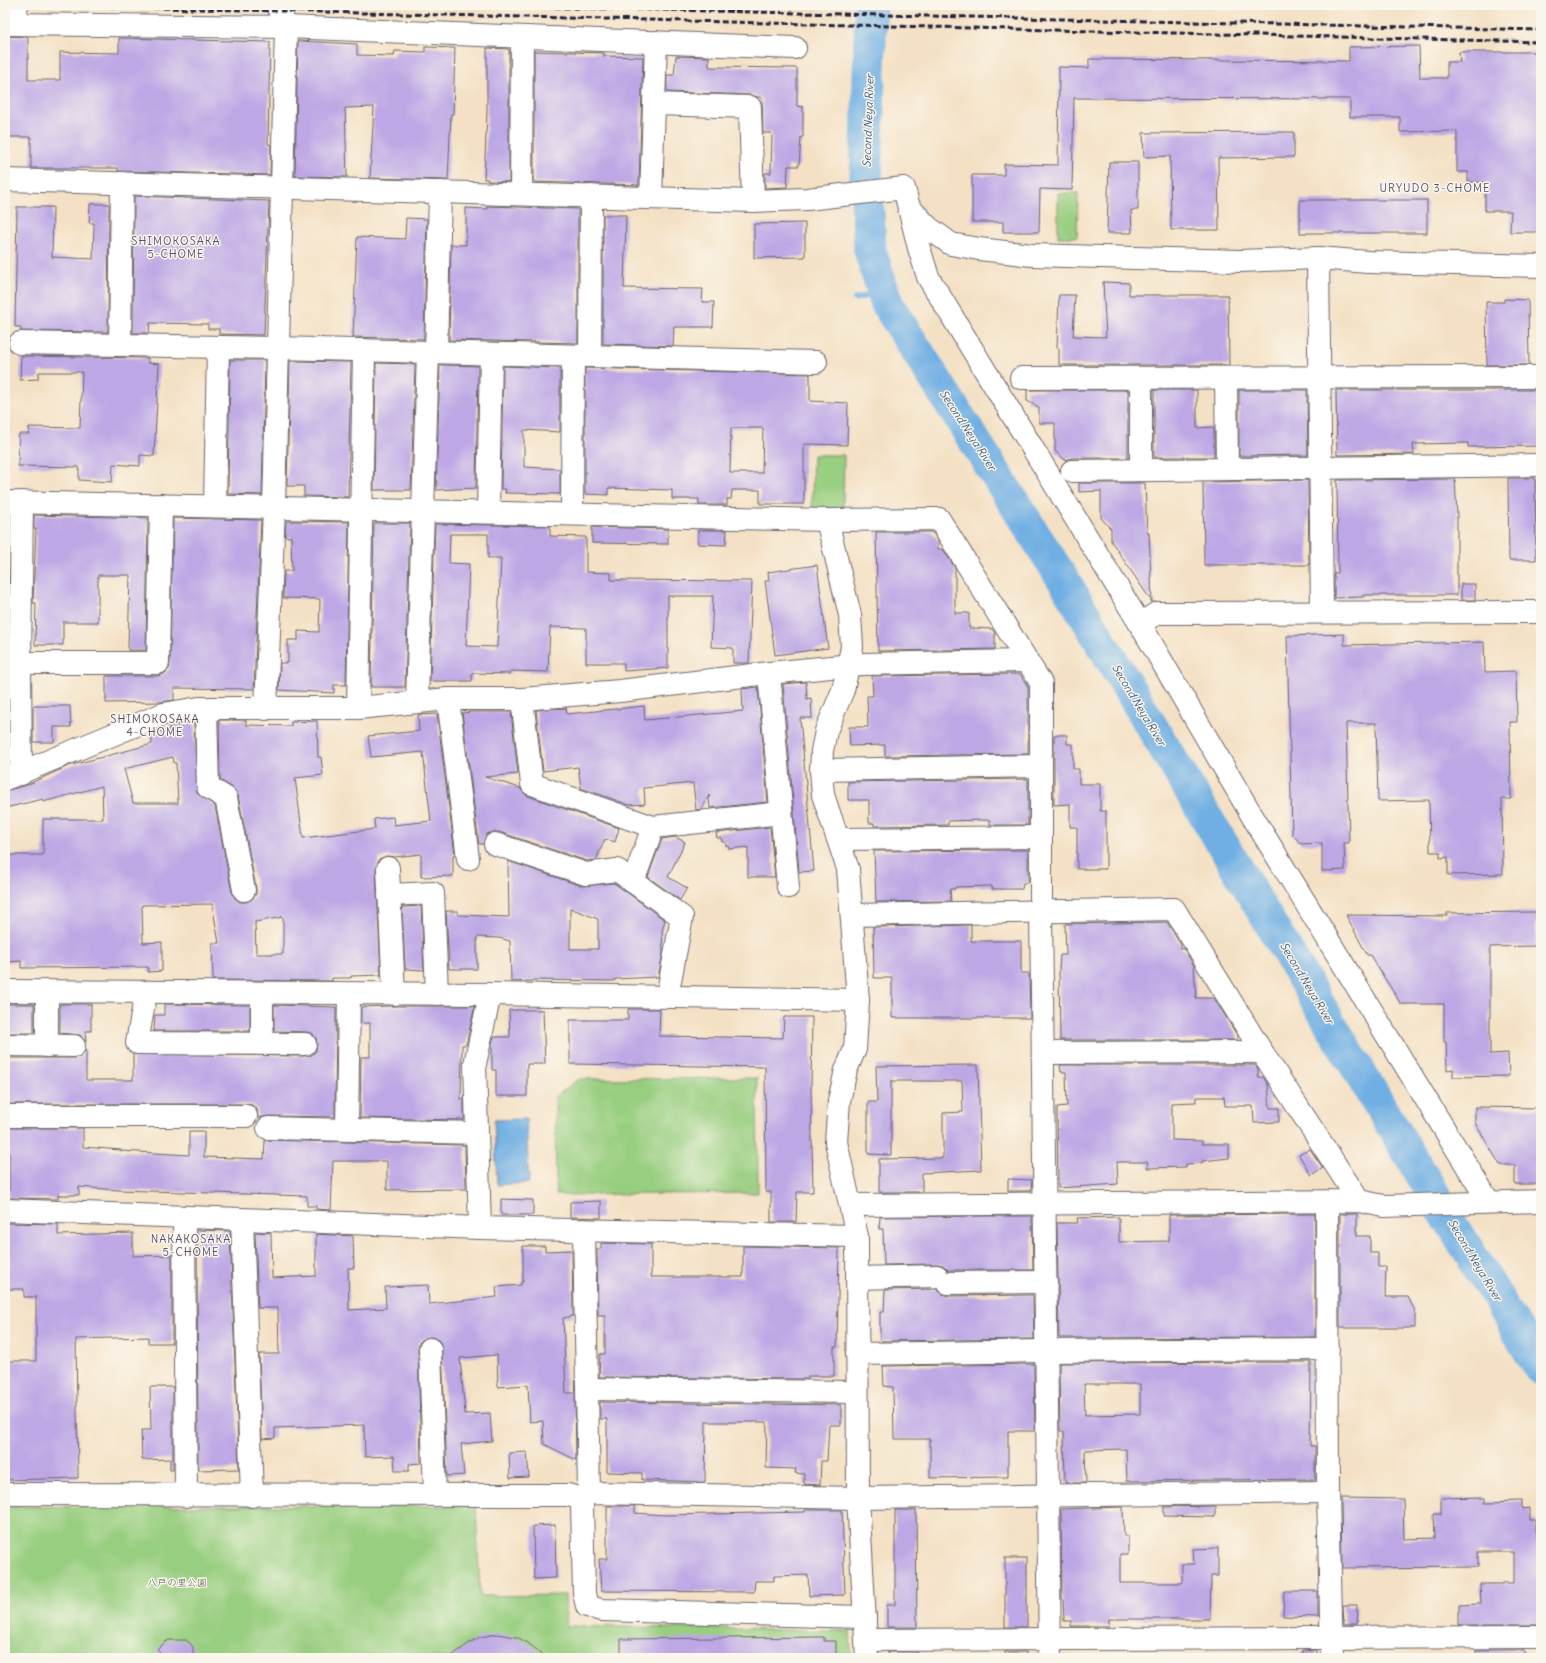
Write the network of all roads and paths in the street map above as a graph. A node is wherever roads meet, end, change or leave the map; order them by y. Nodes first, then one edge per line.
1 (277, 5) edge
2 (12, 17) edge
3 (286, 28) junction
4 (522, 37) junction
5 (656, 42) junction
6 (795, 48) dead end
7 (654, 104) junction
8 (5, 180) edge
9 (122, 183) junction
10 (282, 187) junction
11 (440, 192) junction
12 (521, 194) junction
13 (591, 196) junction
14 (651, 198) junction
15 (907, 198) junction
16 (752, 201) junction
17 (951, 244) junction
18 (1318, 258) junction
19 (1541, 266) edge
20 (928, 277) junction
21 (20, 343) dead end
22 (120, 345) junction
23 (218, 347) junction
24 (278, 348) junction
25 (364, 350) junction
26 (432, 352) junction
27 (491, 354) junction
28 (582, 356) junction
29 (816, 362) dead end
30 (1318, 377) junction
31 (1541, 377) edge
32 (1020, 378) dead end
33 (1141, 378) junction
34 (1226, 378) junction
35 (1541, 464) edge
36 (1320, 467) junction
37 (1227, 468) junction
38 (1141, 470) junction
39 (1072, 471) dead end
40 (13, 502) edge
41 (161, 505) junction
42 (215, 506) junction
43 (274, 506) junction
44 (360, 509) junction
45 (423, 510) junction
46 (488, 512) junction
47 (572, 514) junction
48 (827, 520) junction
49 (1322, 612) junction
50 (1541, 612) edge
51 (1140, 624) junction
52 (1027, 661) junction
53 (12, 663) edge
54 (849, 666) junction
55 (769, 673) junction
56 (448, 699) junction
57 (522, 699) junction
58 (417, 701) junction
59 (358, 708) junction
60 (206, 709) junction
61 (266, 709) junction
62 (1041, 766) junction
63 (821, 770) junction
64 (13, 777) edge
65 (781, 814) junction
66 (653, 827) junction
67 (1041, 837) junction
68 (838, 839) junction
69 (495, 844) dead end
70 (468, 859) dead end
71 (388, 868) dead end
72 (633, 882) junction
73 (788, 887) dead end
74 (244, 890) dead end
75 (389, 895) junction
76 (1041, 910) junction
77 (852, 915) junction
78 (5, 990) edge
79 (47, 991) junction
80 (146, 992) junction
81 (262, 993) junction
82 (349, 994) junction
83 (394, 994) junction
84 (437, 994) junction
85 (490, 994) junction
86 (666, 997) junction
87 (858, 1000) junction
88 (262, 1043) junction
89 (305, 1044) dead end
90 (5, 1045) edge
91 (47, 1046) junction
92 (74, 1046) dead end
93 (1262, 1052) junction
94 (1043, 1053) junction
95 (5, 1116) edge
96 (246, 1116) dead end
97 (268, 1128) dead end
98 (347, 1129) junction
99 (477, 1133) junction
100 (1359, 1201) junction
101 (1541, 1201) edge
102 (1327, 1202) junction
103 (1483, 1202) junction
104 (1044, 1204) junction
105 (851, 1205) junction
106 (5, 1210) edge
107 (184, 1217) junction
108 (242, 1219) junction
109 (480, 1228) junction
110 (584, 1231) junction
111 (857, 1236) junction
112 (857, 1278) junction
113 (1046, 1282) junction
114 (430, 1349) dead end
115 (1328, 1349) junction
116 (1047, 1351) junction
117 (857, 1354) junction
118 (587, 1389) junction
119 (857, 1392) junction
120 (1328, 1492) junction
121 (5, 1494) edge
122 (435, 1495) junction
123 (186, 1496) junction
124 (252, 1496) junction
125 (584, 1496) junction
126 (1050, 1497) junction
127 (858, 1498) junction
128 (866, 1617) junction
129 (1541, 1637) edge
130 (1332, 1648) edge
131 (866, 1649) edge
132 (1050, 1649) edge

1 - 3 street
2 - 3 street
3 - 4 street
3 - 10 street
4 - 5 street
4 - 12 street
5 - 6 street
5 - 7 street
7 - 14 street
7 - 16 street
8 - 9 street
9 - 10 street
9 - 22 street
10 - 11 street
10 - 24 street
11 - 12 street
11 - 26 street
12 - 13 street
13 - 14 street
13 - 28 street
14 - 16 street
15 - 16 street
15 - 17 street
15 - 20 street
17 - 18 street
17 - 20 street
18 - 19 street
18 - 30 street
20 - 51 street
21 - 22 street
22 - 23 street
23 - 24 street
23 - 42 street
24 - 25 street
24 - 43 street
25 - 26 street
25 - 44 street
26 - 27 street
26 - 45 street
27 - 28 street
27 - 46 street
28 - 29 street
28 - 47 street
30 - 31 street
30 - 34 street
30 - 36 street
32 - 33 street
33 - 34 street
33 - 38 street
34 - 37 street
35 - 36 street
36 - 37 street
36 - 49 street
37 - 38 street
38 - 39 street
40 - 41 street
40 - 53 street
41 - 42 street
41 - 53 street
42 - 43 street
43 - 44 street
43 - 61 street
44 - 45 street
44 - 59 street
45 - 46 street
45 - 58 street
46 - 47 street
47 - 48 street
48 - 52 street
48 - 54 street
49 - 50 street
49 - 51 street
51 - 103 street
52 - 54 street
52 - 62 street
53 - 64 street
54 - 55 street
54 - 63 street
55 - 57 street
55 - 65 street
56 - 57 street
56 - 58 street
56 - 70 street
57 - 66 street
58 - 59 street
59 - 61 street
60 - 61 street
60 - 64 street
60 - 74 street
62 - 63 street
62 - 67 street
63 - 68 street
65 - 66 street
65 - 73 street
66 - 72 street
67 - 68 street
67 - 76 street
68 - 77 street
69 - 72 street
71 - 75 street
72 - 86 street
75 - 83 street
75 - 84 street
76 - 77 street
76 - 93 street
76 - 94 street
77 - 87 street
78 - 79 street
79 - 80 street
79 - 91 street
80 - 81 street
80 - 88 street
81 - 82 street
81 - 88 street
82 - 83 street
82 - 98 street
83 - 84 street
84 - 85 street
85 - 86 street
85 - 99 street
86 - 87 street
87 - 105 street
88 - 89 street
90 - 91 street
91 - 92 street
93 - 94 street
93 - 100 street
94 - 104 street
95 - 96 street
97 - 98 street
98 - 99 street
99 - 109 street
100 - 102 street
100 - 103 street
101 - 103 street
102 - 104 street
102 - 115 street
104 - 105 street
104 - 113 street
105 - 111 street
106 - 107 street
107 - 108 street
107 - 123 street
108 - 109 street
108 - 124 street
109 - 110 street
110 - 111 street
110 - 118 street
111 - 112 street
112 - 113 street
112 - 117 street
113 - 116 street
114 - 122 street
115 - 116 street
115 - 120 street
116 - 117 street
116 - 126 street
117 - 119 street
118 - 119 street
118 - 125 street
119 - 127 street
120 - 126 street
120 - 130 street
121 - 123 street
122 - 124 street
122 - 125 street
123 - 124 street
125 - 127 street
125 - 128 street
126 - 127 street
126 - 132 street
127 - 128 street
128 - 131 street
129 - 130 street
130 - 132 street
131 - 132 street

